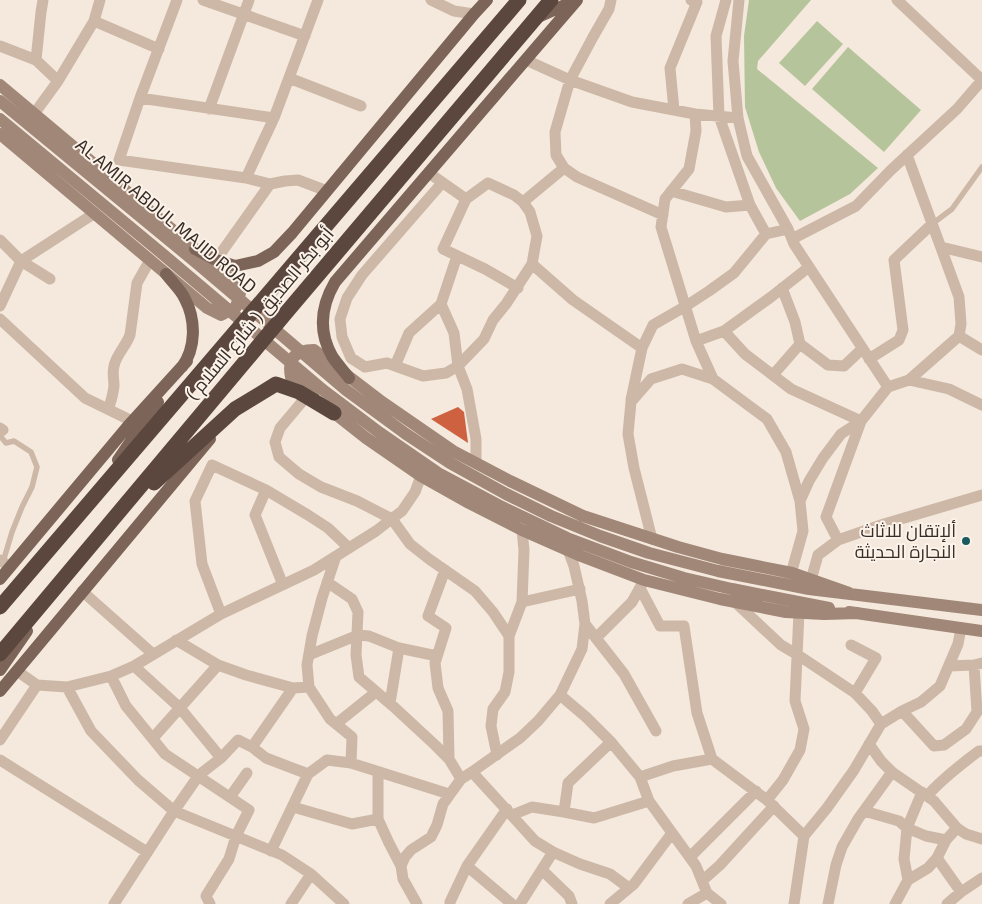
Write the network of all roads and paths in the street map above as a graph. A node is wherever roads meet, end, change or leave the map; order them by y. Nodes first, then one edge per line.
1 (43, 0) edge
2 (100, 0) edge
3 (177, 0) edge
4 (203, 0) edge
5 (248, 0) edge
6 (318, 0) edge
7 (431, 0) edge
8 (462, 0) edge
9 (487, 0) edge
10 (507, 0) edge
11 (519, 0) edge
12 (551, 0) edge
13 (576, 0) edge
14 (611, 0) edge
15 (691, 0) edge
16 (726, 0) edge
17 (739, 0) edge
18 (897, 0) edge
19 (454, 12) junction
20 (244, 14) junction
21 (474, 14) junction
22 (535, 18) junction
23 (94, 21) junction
24 (502, 21) junction
25 (305, 36) junction
26 (0, 46) edge
27 (159, 49) junction
28 (36, 60) junction
29 (526, 60) junction
30 (289, 78) junction
31 (570, 80) junction
32 (982, 80) edge
33 (58, 81) junction
34 (0, 85) edge
35 (140, 98) junction
36 (0, 101) edge
37 (361, 106) dead end
38 (209, 109) junction
39 (674, 110) junction
40 (34, 114) junction
41 (695, 114) junction
42 (719, 116) junction
43 (274, 118) junction
44 (738, 118) junction
45 (0, 119) edge
46 (0, 134) edge
47 (907, 155) junction
48 (982, 167) edge
49 (564, 168) junction
50 (429, 173) junction
51 (246, 178) junction
52 (442, 183) junction
53 (270, 184) junction
54 (327, 191) junction
55 (671, 191) junction
56 (466, 199) junction
57 (524, 202) junction
58 (750, 205) junction
59 (95, 214) junction
60 (662, 215) junction
61 (932, 224) junction
62 (766, 234) junction
63 (790, 234) junction
64 (0, 240) edge
65 (941, 247) junction
66 (195, 248) junction
67 (457, 256) junction
68 (982, 257) edge
69 (150, 260) junction
70 (216, 260) junction
71 (21, 261) junction
72 (532, 264) junction
73 (809, 267) junction
74 (166, 274) junction
75 (50, 279) dead end
76 (518, 288) junction
77 (782, 288) junction
78 (441, 304) junction
79 (0, 306) edge
80 (686, 306) junction
81 (0, 319) edge
82 (724, 331) junction
83 (959, 336) junction
84 (696, 340) junction
85 (800, 344) junction
86 (642, 348) junction
87 (862, 349) junction
88 (982, 350) edge
89 (869, 359) junction
90 (187, 361) junction
91 (395, 366) junction
92 (458, 366) junction
93 (772, 375) junction
94 (350, 378) junction
95 (713, 379) junction
96 (909, 380) junction
97 (888, 387) junction
98 (631, 402) junction
99 (301, 403) dead end
100 (982, 405) edge
101 (108, 409) junction
102 (235, 409) junction
103 (334, 413) junction
104 (132, 421) junction
105 (861, 421) junction
106 (1, 429) edge
107 (476, 463) junction
108 (421, 476) junction
109 (266, 490) junction
110 (982, 496) edge
111 (90, 501) junction
112 (800, 501) junction
113 (392, 519) junction
114 (112, 521) junction
115 (522, 530) junction
116 (652, 539) junction
117 (838, 540) junction
118 (349, 548) junction
119 (568, 550) junction
120 (42, 556) junction
121 (336, 556) junction
122 (5, 563) edge
123 (445, 570) junction
124 (68, 574) junction
125 (0, 579) edge
126 (790, 579) junction
127 (327, 582) junction
128 (642, 584) junction
129 (810, 584) junction
130 (283, 585) junction
131 (580, 589) junction
132 (82, 591) junction
133 (0, 600) edge
134 (522, 602) junction
135 (735, 602) junction
136 (0, 607) edge
137 (982, 610) edge
138 (799, 612) junction
139 (858, 613) junction
140 (221, 614) junction
141 (585, 624) junction
142 (961, 628) junction
143 (982, 631) edge
144 (358, 635) junction
145 (509, 636) junction
146 (596, 638) junction
147 (176, 640) junction
148 (852, 645) dead end
149 (399, 648) junction
150 (0, 654) edge
151 (152, 654) junction
152 (309, 655) junction
153 (798, 655) junction
154 (437, 656) junction
155 (978, 664) edge
156 (218, 665) junction
157 (134, 666) junction
158 (949, 666) junction
159 (0, 670) edge
160 (17, 672) junction
161 (111, 676) junction
162 (37, 685) junction
163 (67, 687) junction
164 (309, 687) junction
165 (293, 688) junction
166 (0, 691) edge
167 (376, 692) junction
168 (856, 693) junction
169 (560, 695) junction
170 (390, 703) junction
171 (180, 708) junction
172 (902, 711) junction
173 (980, 711) edge
174 (336, 724) junction
175 (881, 724) junction
176 (656, 731) dead end
177 (153, 738) junction
178 (0, 740) edge
179 (611, 742) junction
180 (869, 744) junction
181 (252, 747) junction
182 (982, 751) edge
183 (497, 755) junction
184 (221, 758) junction
185 (449, 759) junction
186 (712, 759) junction
187 (0, 760) edge
188 (352, 763) junction
189 (378, 772) junction
190 (472, 772) junction
191 (892, 772) junction
192 (247, 773) dead end
193 (308, 774) junction
194 (199, 776) junction
195 (640, 777) junction
196 (461, 779) junction
197 (756, 791) junction
198 (449, 794) junction
199 (925, 794) junction
200 (230, 797) junction
201 (650, 802) junction
202 (771, 803) junction
203 (293, 807) junction
204 (174, 811) junction
205 (864, 811) junction
206 (509, 812) junction
207 (564, 812) junction
208 (378, 820) junction
209 (907, 828) junction
210 (957, 828) junction
211 (672, 833) junction
212 (236, 836) junction
213 (804, 836) junction
214 (982, 839) edge
215 (946, 840) junction
216 (271, 851) junction
217 (147, 852) junction
218 (553, 852) junction
219 (690, 857) junction
220 (937, 858) junction
221 (401, 866) junction
222 (467, 866) junction
223 (542, 870) junction
224 (311, 874) junction
225 (982, 878) edge
226 (908, 880) junction
227 (702, 881) junction
228 (629, 888) junction
229 (961, 892) junction
230 (707, 893) junction
231 (206, 901) edge
232 (114, 904) edge
233 (291, 904) edge
234 (344, 904) edge
235 (417, 904) edge
236 (450, 904) edge
237 (512, 904) edge
238 (520, 904) edge
239 (572, 904) edge
240 (610, 904) edge
241 (688, 904) edge
242 (721, 904) edge
243 (794, 904) edge
244 (828, 904) edge
245 (895, 904) edge
246 (947, 904) edge

1 - 28 street
2 - 23 street
3 - 27 street
4 - 20 street
5 - 20 street
6 - 25 street
7 - 19 street
8 - 19 street
9 - 21 main road
10 - 24 main road
11 - 24 highway, ( شارع السلام ) أبو بكر الصديق
12 - 22 highway, ( شارع السلام ) أبو بكر الصديق
13 - 22 main road
13 - 29 main road
14 - 31 street
15 - 39 street
16 - 42 street
17 - 44 street
18 - 32 street
19 - 21 street
20 - 25 street
20 - 38 street
21 - 54 main road
22 - 114 highway, ( شارع السلام ) أبو بكر الصديق
23 - 27 street
23 - 33 street
24 - 111 highway, ( شارع السلام ) أبو بكر الصديق
25 - 30 street
26 - 28 street
27 - 35 street
28 - 33 street
29 - 31 street
29 - 50 main road
30 - 37 street
30 - 43 street
31 - 39 street
31 - 49 street
32 - 47 street
33 - 40 street
34 - 40 main road
35 - 38 street
35 - 51 street
36 - 126 main road, AL AMIR ABDUL MAJID ROAD
38 - 43 street
39 - 41 street
40 - 66 main road
41 - 42 street
41 - 55 street
42 - 44 street
42 - 58 street
43 - 51 street
44 - 63 street
45 - 139 main road, AL AMIR ABDUL MAJID ROAD
46 - 59 main road
47 - 61 street
47 - 63 street
48 - 61 lane
49 - 57 street
49 - 60 street
50 - 52 street
50 - 94 main road
51 - 53 street
52 - 56 street
52 - 91 street
53 - 54 street
53 - 70 street
54 - 70 main road
55 - 58 street
55 - 60 street
56 - 57 street
56 - 67 street
57 - 72 street
58 - 62 street
59 - 69 main road
59 - 71 street
60 - 80 street
61 - 65 street
61 - 89 street
62 - 63 street
62 - 80 street
63 - 73 street
64 - 71 street
65 - 68 street
65 - 83 street
66 - 70 main road
66 - 74 main road
67 - 76 street
67 - 78 street
69 - 74 main road
69 - 101 street
71 - 75 street
71 - 79 street
72 - 76 street
72 - 86 street
73 - 77 street
73 - 87 street
74 - 90 main road
76 - 92 street
77 - 82 street
77 - 85 street
78 - 91 street
78 - 92 street
80 - 84 street
80 - 86 street
81 - 101 street
82 - 84 street
82 - 93 street
83 - 88 street
83 - 96 street
84 - 95 street
85 - 87 street
85 - 93 street
86 - 98 street
87 - 89 street
89 - 97 street
90 - 104 main road
90 - 111 main road
91 - 92 street
92 - 107 street
93 - 105 street
94 - 103 main road
94 - 107 main road
95 - 98 street
95 - 112 street
96 - 97 street
96 - 100 street
97 - 105 street
98 - 116 street
99 - 113 street
101 - 104 street
102 - 103 highway
102 - 114 highway
102 - 132 main road
103 - 108 main road
104 - 122 main road
105 - 112 street
105 - 117 street
106 - 122 lane
107 - 116 main road
108 - 113 street
108 - 115 main road
109 - 118 street
109 - 130 street
109 - 140 street
110 - 117 street
111 - 120 highway, ( شارع السلام ) أبو بكر الصديق
112 - 126 street
113 - 118 street
113 - 123 street
114 - 124 highway, ( شارع السلام ) أبو بكر الصديق
115 - 119 main road
115 - 134 street
116 - 126 main road
117 - 129 street
118 - 121 street
119 - 128 main road
119 - 131 street
120 - 133 main road
120 - 136 highway, ( شارع السلام ) أبو بكر الصديق
121 - 127 street
121 - 130 street
122 - 125 main road
123 - 145 street
123 - 154 street
124 - 150 highway, ( شارع السلام ) أبو بكر الصديق
124 - 159 main road
126 - 129 main road
127 - 144 street
127 - 152 street
128 - 135 main road
128 - 146 street
128 - 186 street
129 - 137 main road
130 - 140 street
131 - 134 street
131 - 141 street
132 - 151 street
132 - 160 main road
134 - 145 street
135 - 138 main road
135 - 153 street
138 - 139 main road
138 - 153 street
139 - 142 main road
140 - 147 street
141 - 146 street
141 - 169 street
142 - 143 main road
142 - 158 street
144 - 149 street
144 - 152 street
144 - 167 street
145 - 183 street
146 - 176 street
147 - 151 street
147 - 156 street
148 - 168 street
149 - 154 street
149 - 170 street
151 - 157 street
152 - 164 street
153 - 168 street
153 - 202 street
154 - 185 street
155 - 158 street
155 - 173 street
156 - 165 street
156 - 171 street
157 - 161 street
157 - 171 street
158 - 172 street
160 - 162 street
160 - 166 main road
161 - 163 street
161 - 177 street
162 - 163 street
162 - 178 street
163 - 204 street
164 - 165 street
164 - 174 street
165 - 181 street
167 - 170 street
167 - 174 street
168 - 175 street
169 - 179 street
169 - 183 street
170 - 185 street
171 - 177 street
171 - 184 street
172 - 173 street
172 - 175 street
174 - 188 street
175 - 180 street
177 - 194 street
179 - 195 street
179 - 207 street
180 - 191 street
180 - 213 street
181 - 184 street
181 - 193 street
182 - 199 street
183 - 190 street
184 - 194 street
185 - 196 street
186 - 195 street
186 - 197 street
187 - 217 street
188 - 189 street
188 - 193 street
189 - 198 street
189 - 208 street
190 - 196 street
190 - 206 street
191 - 199 street
191 - 205 street
192 - 200 street
193 - 203 street
194 - 200 street
194 - 204 street
195 - 201 street
196 - 198 street
197 - 202 street
197 - 219 street
198 - 221 street
199 - 209 street
199 - 210 street
200 - 212 street
201 - 207 street
201 - 211 street
202 - 213 street
202 - 227 street
203 - 208 street
203 - 216 street
204 - 212 street
204 - 217 street
205 - 209 street
205 - 244 street
206 - 207 street
206 - 218 street
206 - 222 street
208 - 221 street
209 - 215 street
209 - 226 street
210 - 214 street
210 - 215 street
211 - 219 street
211 - 228 street
212 - 216 street
212 - 231 street
213 - 243 street
215 - 220 street
216 - 224 street
217 - 232 street
218 - 223 street
218 - 228 street
219 - 227 street
220 - 226 street
220 - 229 street
221 - 235 street
222 - 236 street
222 - 237 street
223 - 238 street
223 - 239 street
224 - 233 street
224 - 234 street
225 - 229 street
226 - 245 street
227 - 230 street
228 - 240 street
229 - 246 street
230 - 241 street
230 - 242 street

